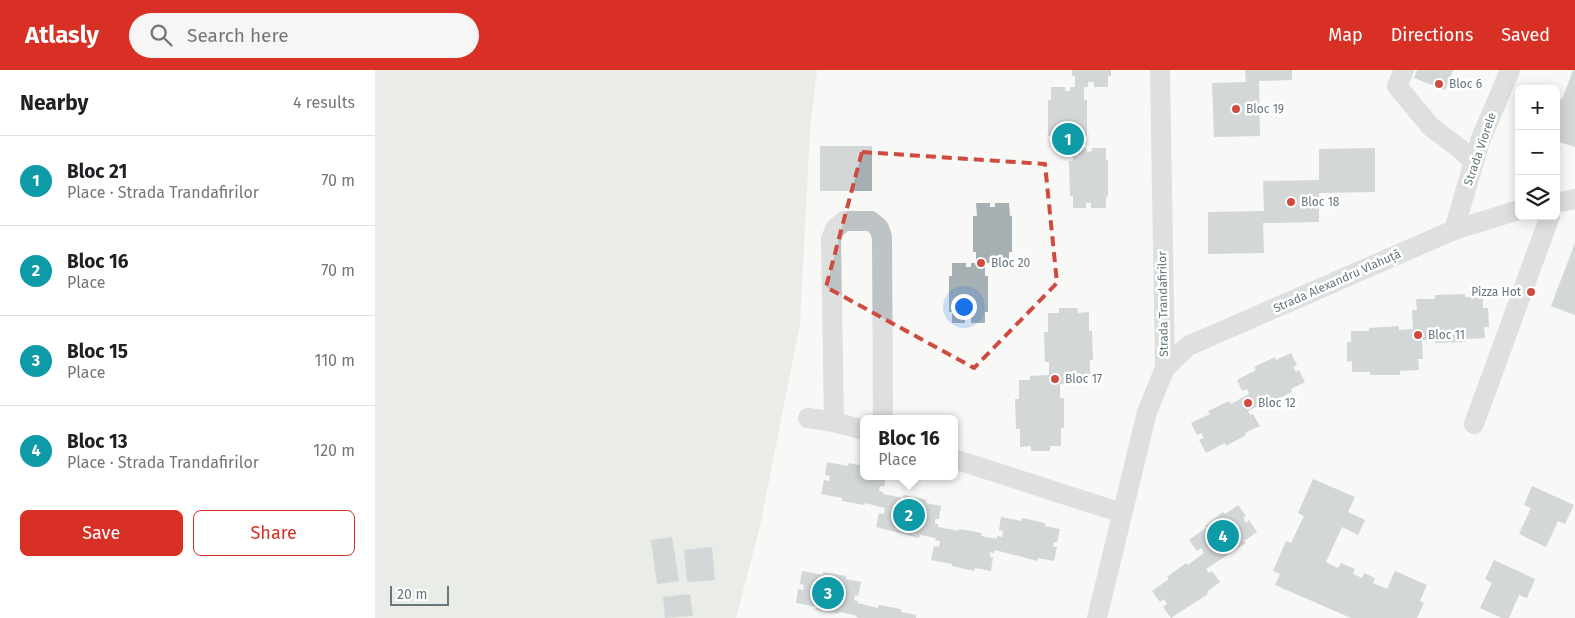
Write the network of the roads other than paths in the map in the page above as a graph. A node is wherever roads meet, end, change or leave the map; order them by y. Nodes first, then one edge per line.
1 (1160, 70) edge
2 (1404, 70) edge
3 (1510, 70) edge
4 (1474, 162) junction
5 (1575, 199) edge
6 (1560, 202) edge
7 (1515, 211) edge
8 (1549, 220) edge
9 (1454, 230) junction
10 (1165, 368) junction
11 (883, 415) edge
12 (808, 418) dead end
13 (834, 422) junction
14 (1474, 424) dead end
15 (860, 429) edge
16 (958, 460) edge
17 (1123, 513) junction
18 (1097, 618) edge

1 - 10 street, Strada Trandafirilor
2 - 4 street
3 - 4 street, Strada Viorele
4 - 9 street, Strada Viorele
5 - 6 street
7 - 9 street, Strada Alexandru Vlahuță
8 - 14 street
9 - 10 street, Strada Alexandru Vlahuță
10 - 17 street, Strada Trandafirilor
11 - 13 street
12 - 13 street
13 - 15 street
16 - 17 street
17 - 18 street, Strada Trandafirilor

